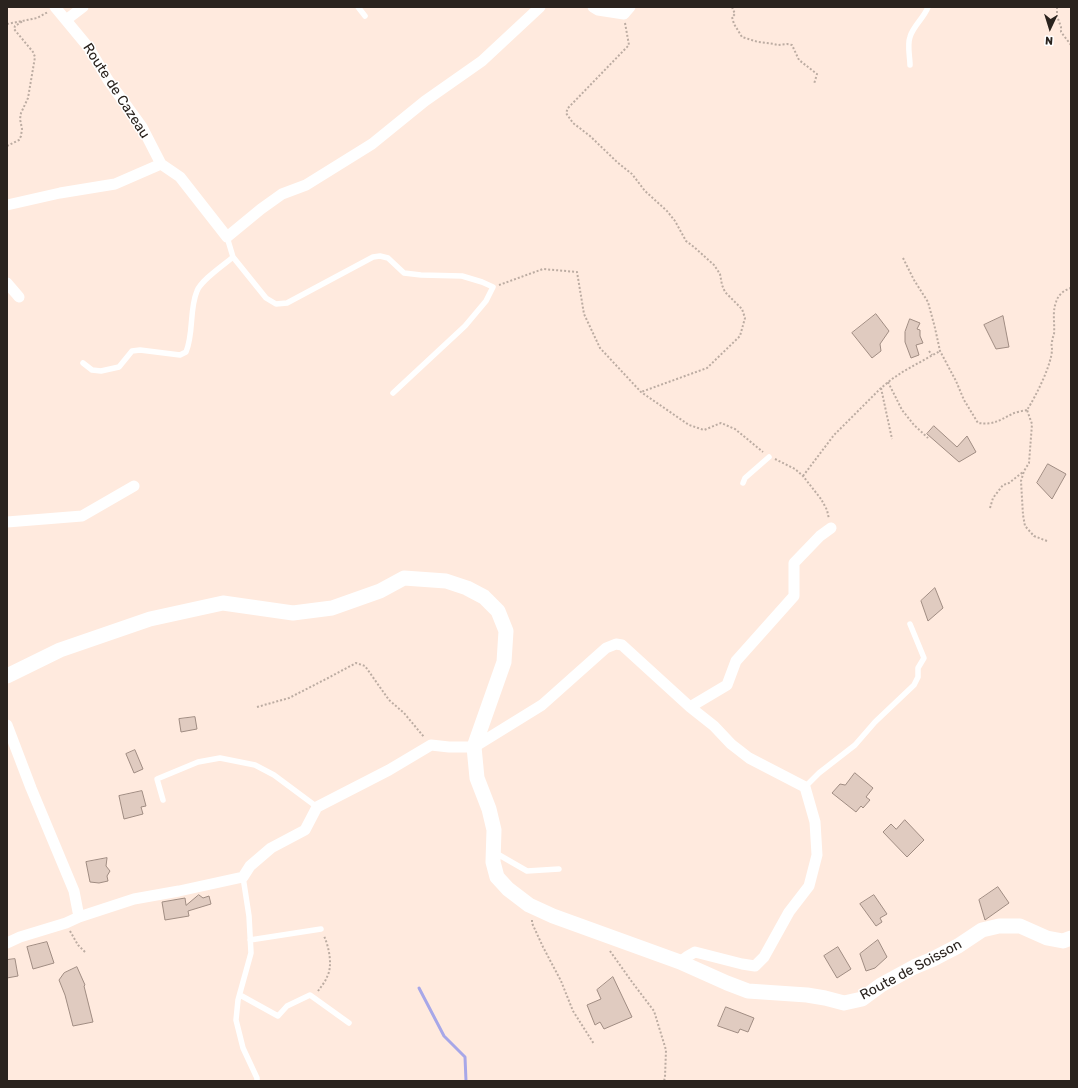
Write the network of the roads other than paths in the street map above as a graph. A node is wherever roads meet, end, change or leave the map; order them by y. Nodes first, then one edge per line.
1 (55, 7) edge
2 (83, 7) edge
3 (358, 7) edge
4 (540, 7) edge
5 (593, 7) edge
6 (928, 7) edge
7 (627, 10) edge
8 (365, 16) dead end
9 (66, 20) junction
10 (910, 65) dead end
11 (161, 164) junction
12 (7, 205) edge
13 (227, 237) junction
14 (234, 257) junction
15 (7, 283) edge
16 (19, 297) dead end
17 (83, 363) dead end
18 (393, 393) dead end
19 (769, 457) road end
20 (743, 483) dead end
21 (134, 486) dead end
22 (7, 522) edge
23 (831, 528) road end
24 (910, 624) dead end
25 (7, 676) edge
26 (690, 707) junction
27 (7, 725) edge
28 (474, 747) junction
29 (805, 788) junction
30 (163, 800) dead end
31 (317, 807) junction
32 (493, 851) junction
33 (559, 869) dead end
34 (243, 877) junction
35 (80, 917) junction
36 (321, 929) road end
37 (1071, 938) edge
38 (250, 940) junction
39 (7, 943) edge
40 (680, 962) junction
41 (240, 995) junction
42 (349, 1023) dead end
43 (257, 1081) edge

1 - 9 street, Route de Cazeau
2 - 9 street
3 - 8 lane
4 - 13 street
5 - 7 street
6 - 10 lane
9 - 11 street, Route de Cazeau
11 - 12 street
11 - 13 street
13 - 14 lane
14 - 17 lane
14 - 18 lane
15 - 16 street
19 - 20 lane
21 - 22 street
23 - 26 street
24 - 29 lane
25 - 28 street
26 - 28 street
26 - 29 street
27 - 35 street
28 - 31 street
28 - 32 street, Route de Soisson
29 - 40 street
30 - 31 lane
31 - 34 street
32 - 33 lane
32 - 40 street, Route de Soisson
34 - 35 street
34 - 38 lane
35 - 39 street
36 - 38 lane
37 - 40 street, Route de Soisson
38 - 41 lane
41 - 42 lane
41 - 43 lane

